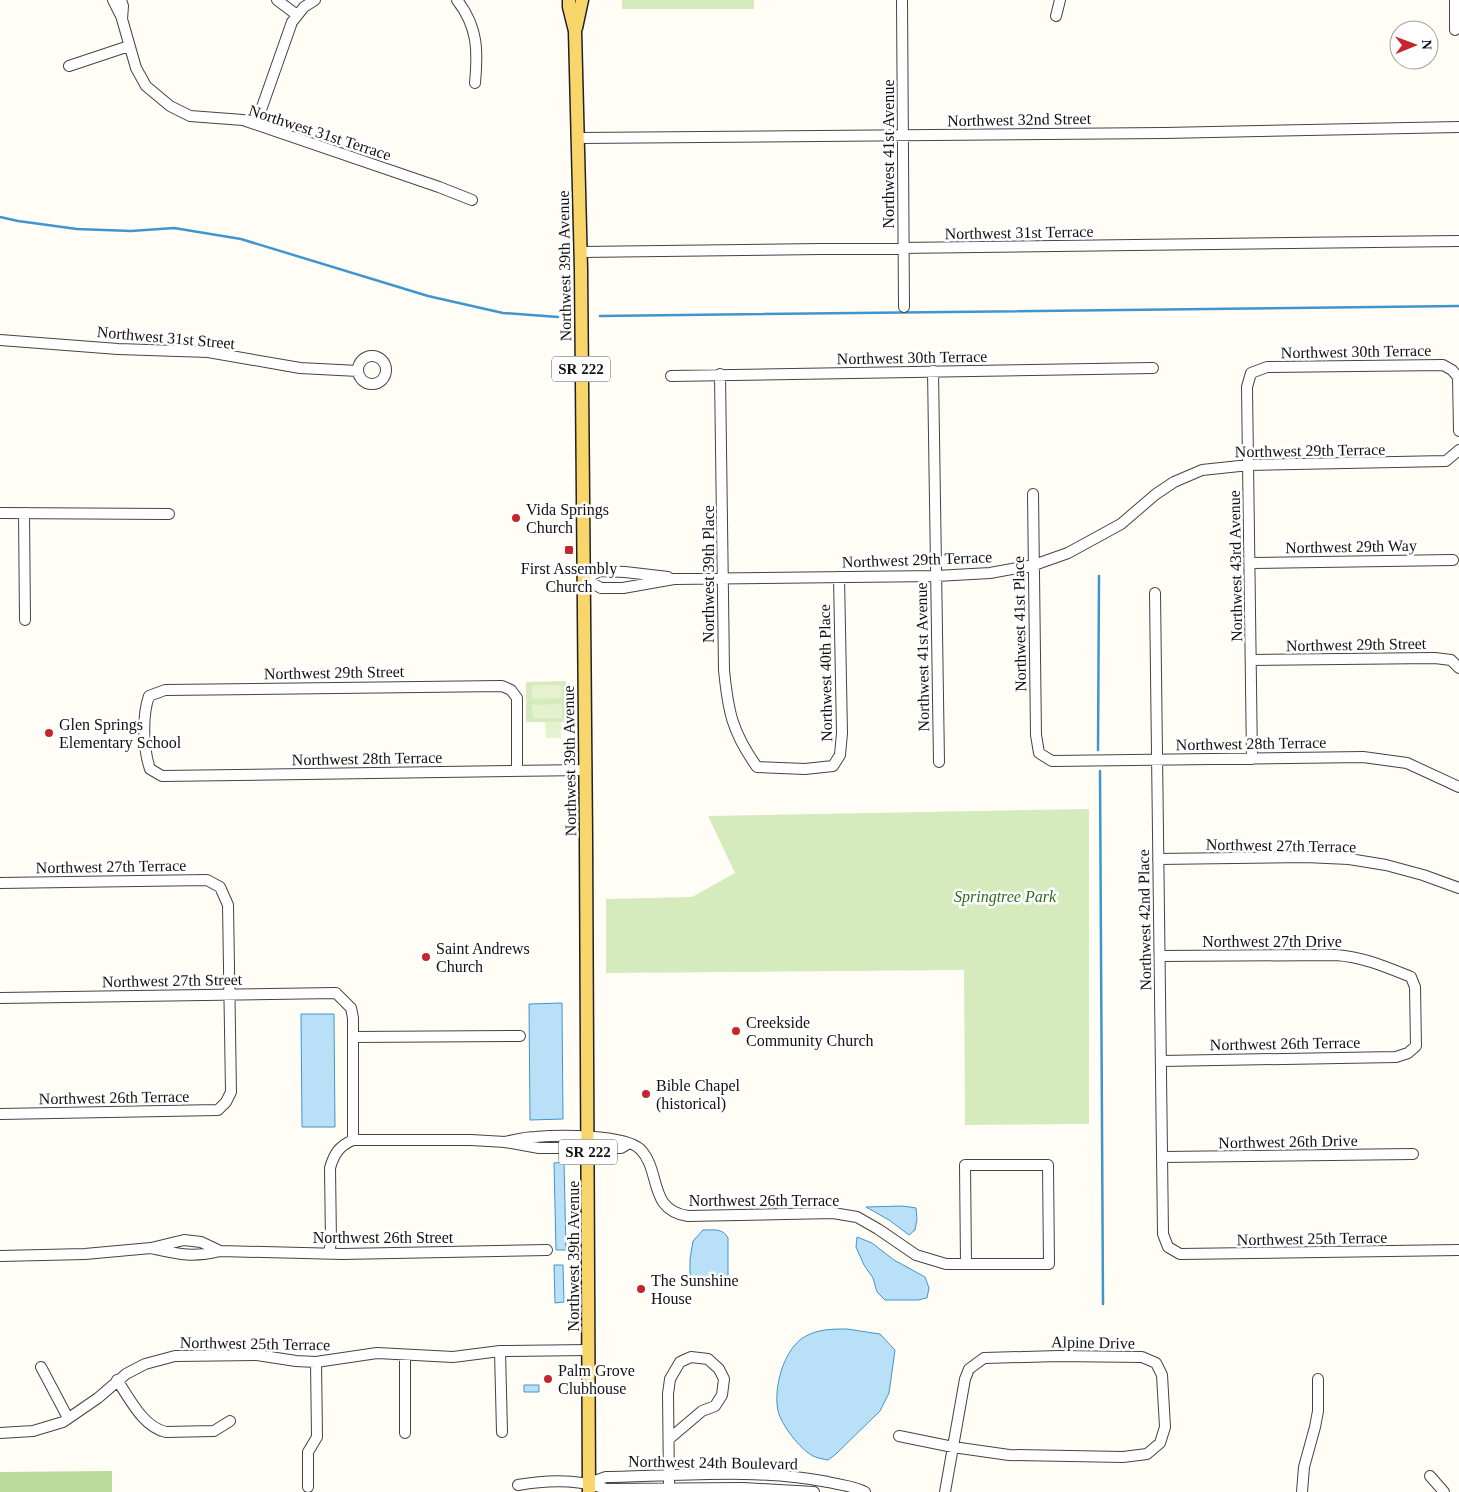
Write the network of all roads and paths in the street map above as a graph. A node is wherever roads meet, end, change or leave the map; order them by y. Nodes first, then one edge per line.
1 (113, 0) edge
2 (121, 0) edge
3 (277, 0) edge
4 (315, 0) edge
5 (457, 0) edge
6 (569, 0) edge
7 (582, 0) edge
8 (902, 0) edge
9 (1060, 0) edge
10 (1455, 0) edge
11 (297, 15) junction
12 (1056, 16) dead end
13 (122, 19) junction
14 (1456, 30) dead end
15 (575, 31) junction
16 (129, 46) junction
17 (70, 66) dead end
18 (475, 83) dead end
19 (256, 124) junction
20 (1459, 127) edge
21 (902, 135) junction
22 (579, 138) junction
23 (472, 200) dead end
24 (1459, 241) edge
25 (904, 248) junction
26 (580, 252) junction
27 (904, 307) dead end
28 (0, 340) edge
29 (1153, 368) dead end
30 (358, 371) dead end
31 (933, 372) junction
32 (1251, 373) joint
33 (720, 374) junction
34 (671, 376) dead end
35 (1458, 377) edge
36 (1459, 432) edge
37 (1459, 450) edge
38 (1249, 464) junction
39 (1033, 494) dead end
40 (0, 513) edge
41 (24, 513) junction
42 (169, 514) dead end
43 (1453, 560) dead end
44 (1250, 563) junction
45 (1034, 565) junction
46 (936, 576) junction
47 (839, 578) junction
48 (674, 579) junction
49 (723, 579) junction
50 (584, 580) junction
51 (1155, 593) dead end
52 (25, 620) dead end
53 (1251, 660) junction
54 (1459, 668) edge
55 (1039, 753) joint
56 (1252, 759) junction
57 (1157, 760) junction
58 (939, 762) dead end
59 (757, 767) joint
60 (150, 769) joint
61 (586, 770) junction
62 (517, 771) junction
63 (1458, 784) edge
64 (1158, 859) junction
65 (0, 883) edge
66 (1459, 888) edge
67 (1160, 956) junction
68 (230, 995) junction
69 (0, 998) edge
70 (520, 1036) dead end
71 (353, 1037) junction
72 (1408, 1053) joint
73 (1162, 1061) junction
74 (0, 1114) edge
75 (353, 1140) junction
76 (588, 1143) junction
77 (1413, 1154) dead end
78 (1163, 1157) junction
79 (1168, 1247) joint
80 (151, 1248) junction
81 (547, 1250) dead end
82 (1459, 1250) edge
83 (220, 1251) junction
84 (329, 1253) junction
85 (0, 1256) edge
86 (966, 1264) junction
87 (589, 1350) junction
88 (500, 1351) junction
89 (405, 1355) junction
90 (316, 1362) junction
91 (41, 1367) dead end
92 (1318, 1378) dead end
93 (117, 1380) junction
94 (68, 1418) junction
95 (230, 1421) dead end
96 (502, 1432) dead end
97 (0, 1433) edge
98 (405, 1433) dead end
99 (899, 1436) dead end
100 (669, 1439) junction
101 (953, 1447) junction
102 (669, 1476) junction
103 (1430, 1476) dead end
104 (518, 1485) dead end
105 (308, 1487) dead end
106 (589, 1487) edge
107 (669, 1488) junction
108 (814, 1492) edge
109 (865, 1492) edge
110 (945, 1492) edge
111 (1302, 1492) edge
112 (1444, 1492) edge

1 - 13 street, Northwest 31st Terrace
2 - 13 street, Northwest 31st Terrace
3 - 11 street
4 - 11 street
5 - 18 street
6 - 15 main road, Northwest 39th Avenue / SR 222
7 - 15 main road, Northwest 39th Avenue / SR 222
8 - 21 street, Northwest 41st Avenue
9 - 12 street
10 - 14 street
11 - 19 street
13 - 16 street, Northwest 31st Terrace
15 - 22 main road, Northwest 39th Avenue / SR 222
16 - 17 street
16 - 19 street, Northwest 31st Terrace
19 - 23 street, Northwest 31st Terrace
20 - 21 street, Northwest 32nd Street
21 - 22 street, Northwest 32nd Street
21 - 25 street, Northwest 41st Avenue
22 - 26 main road, Northwest 39th Avenue / SR 222
24 - 25 street, Northwest 31st Terrace
25 - 26 street, Northwest 31st Terrace
25 - 27 street, Northwest 41st Avenue
26 - 50 main road, Northwest 39th Avenue / SR 222
28 - 30 street, Northwest 31st Street
29 - 31 street, Northwest 30th Terrace
31 - 33 street, Northwest 30th Terrace
31 - 46 street, Northwest 41st Avenue
32 - 35 street, Northwest 30th Terrace
32 - 38 street, Northwest 43rd Avenue
33 - 34 street, Northwest 30th Terrace
33 - 49 street, Northwest 39th Place
35 - 36 street
37 - 38 street, Northwest 29th Terrace
38 - 44 street, Northwest 43rd Avenue
38 - 45 street, Northwest 29th Terrace
39 - 45 street, Northwest 41st Place
40 - 41 street
41 - 42 street
41 - 52 street
43 - 44 street, Northwest 29th Way
44 - 53 street, Northwest 43rd Avenue
45 - 46 street, Northwest 29th Terrace
45 - 55 street, Northwest 41st Place
46 - 47 street, Northwest 29th Terrace
46 - 58 street, Northwest 41st Avenue
47 - 49 street, Northwest 29th Terrace
47 - 59 street, Northwest 40th Place
48 - 49 street, Northwest 29th Terrace
48 - 50 street, Northwest 29th Terrace
48 - 50 street, Northwest 29th Terrace
49 - 59 street, Northwest 39th Place
50 - 61 main road, Northwest 39th Avenue / SR 222
51 - 57 street, Northwest 42nd Place
53 - 54 street, Northwest 29th Street
53 - 56 street, Northwest 43rd Avenue
55 - 57 street, Northwest 28th Terrace
56 - 57 street, Northwest 28th Terrace
56 - 63 street, Northwest 28th Terrace
57 - 64 street, Northwest 42nd Place
60 - 62 street, Northwest 28th Terrace
60 - 62 street, Northwest 29th Street
61 - 62 street, Northwest 28th Terrace
61 - 76 main road, Northwest 39th Avenue / SR 222
64 - 66 street, Northwest 27th Terrace
64 - 67 street, Northwest 42nd Place
65 - 68 street, Northwest 27th Terrace
67 - 72 street, Northwest 27th Drive
67 - 73 street, Northwest 42nd Place
68 - 69 street, Northwest 27th Street
68 - 71 street, Northwest 27th Street
68 - 74 street, Northwest 26th Terrace
70 - 71 street
71 - 75 street
72 - 73 street, Northwest 26th Terrace
73 - 78 street, Northwest 42nd Place
75 - 76 street, Northwest 26th Terrace
75 - 84 street
76 - 86 street, Northwest 26th Terrace
76 - 87 main road, Northwest 39th Avenue / SR 222
77 - 78 street, Northwest 26th Drive
78 - 79 street, Northwest 42nd Place
79 - 82 street, Northwest 25th Terrace
80 - 83 street, Northwest 26th Street
80 - 83 street, Northwest 26th Street
80 - 85 street, Northwest 26th Street
81 - 84 street, Northwest 26th Street
83 - 84 street, Northwest 26th Street
86 - 86 street, Northwest 26th Terrace
87 - 88 street, Northwest 25th Terrace
87 - 106 main road, Northwest 39th Avenue / SR 222
88 - 89 street, Northwest 25th Terrace
88 - 96 street
89 - 90 street, Northwest 25th Terrace
89 - 98 street
90 - 93 street, Northwest 25th Terrace
90 - 105 street
91 - 94 street
92 - 111 street
93 - 94 street, Northwest 25th Terrace
93 - 95 street
94 - 97 street, Northwest 25th Terrace
99 - 101 street
100 - 100 street
100 - 102 street
101 - 101 street, Alpine Drive
101 - 110 street, Alpine Drive
102 - 106 street, Northwest 24th Boulevard
102 - 107 street
102 - 109 street, Northwest 24th Boulevard
103 - 112 street
104 - 106 street, Northwest 24th Boulevard
106 - 107 street, Northwest 24th Boulevard
107 - 108 street, Northwest 24th Boulevard

